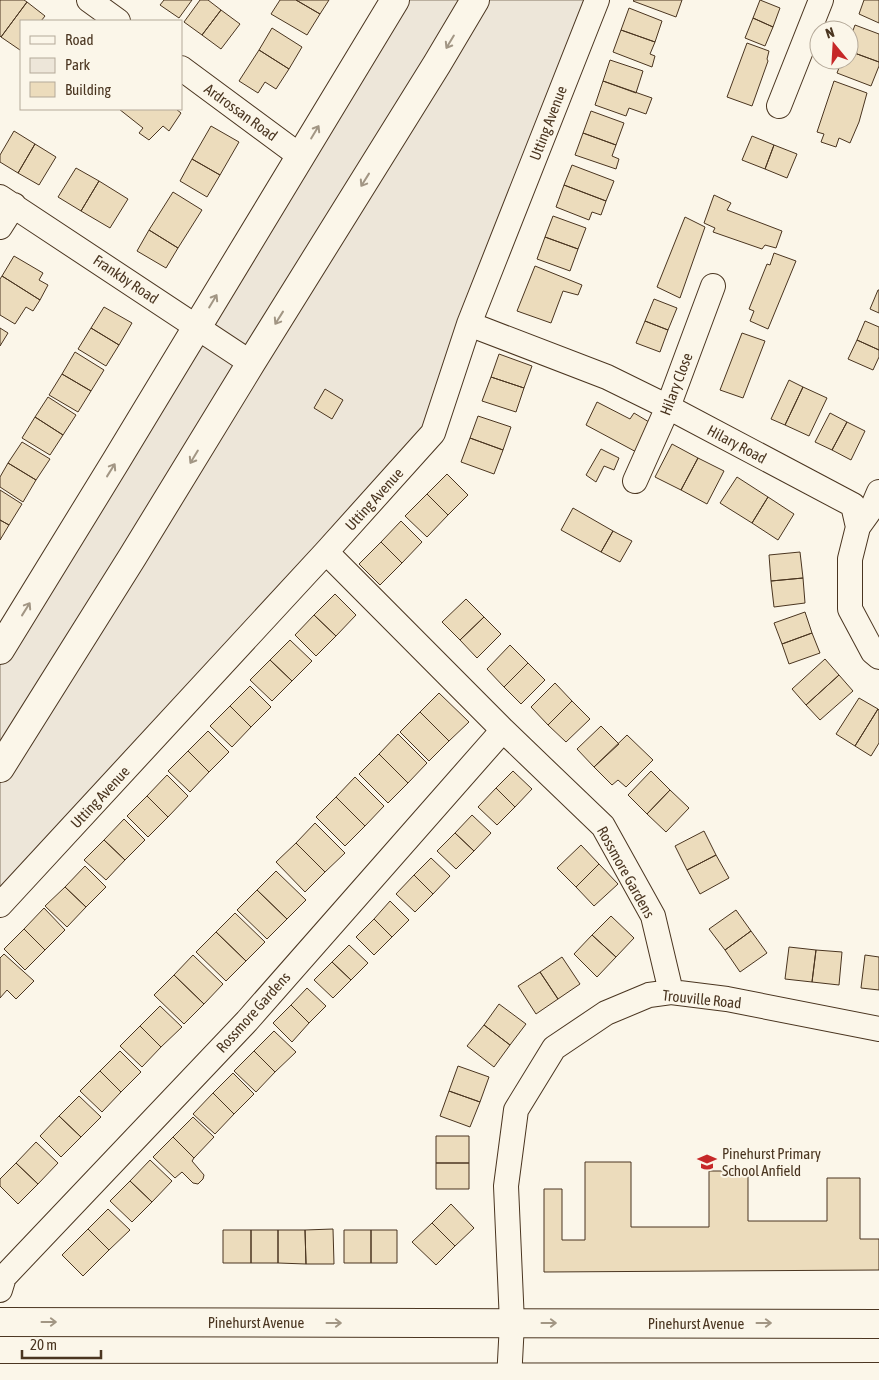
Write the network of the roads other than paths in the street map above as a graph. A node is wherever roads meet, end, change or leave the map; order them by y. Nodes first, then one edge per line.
1 (89, 0) edge
2 (395, 0) edge
3 (475, 0) edge
4 (596, 0) edge
5 (822, 0) edge
6 (117, 20) edge
7 (182, 69) edge
8 (779, 106) dead end
9 (300, 156) junction
10 (7, 201) edge
11 (0, 227) edge
12 (712, 286) dead end
13 (469, 324) junction
14 (197, 327) junction
15 (251, 363) junction
16 (668, 407) junction
17 (635, 481) dead end
18 (879, 492) edge
19 (858, 526) junction
20 (326, 552) junction
21 (0, 650) edge
22 (879, 657) edge
23 (503, 730) junction
24 (0, 768) edge
25 (0, 905) edge
26 (671, 992) junction
27 (879, 1029) edge
28 (0, 1290) edge
29 (0, 1322) edge
30 (512, 1323) junction
31 (879, 1324) edge
32 (879, 1377) edge
33 (0, 1378) edge
34 (509, 1379) edge

1 - 6 street
9 -> 2 street
3 -> 15 street
4 - 13 street, Utting Avenue
5 - 8 street
7 - 9 street, Ardrossan Road
14 -> 9 street
10 - 11 street
10 - 14 street, Frankby Road
12 - 16 street, Hilary Close
13 - 16 street, Hilary Road
13 - 20 street, Utting Avenue
14 - 15 street, Frankby Road
21 -> 14 street
15 -> 24 street
16 - 17 street, Hilary Close
16 - 19 street, Hilary Road
18 - 19 street
19 - 22 street
20 - 23 street, Rossmore Gardens
20 - 25 street, Utting Avenue
23 - 26 street, Rossmore Gardens
23 - 28 street, Rossmore Gardens
26 - 27 street, Trouville Road
26 - 30 street, Trouville Road
29 -> 30 street, Pinehurst Avenue
30 -> 31 street, Pinehurst Avenue
30 - 34 street
32 - 34 street
33 - 34 street

